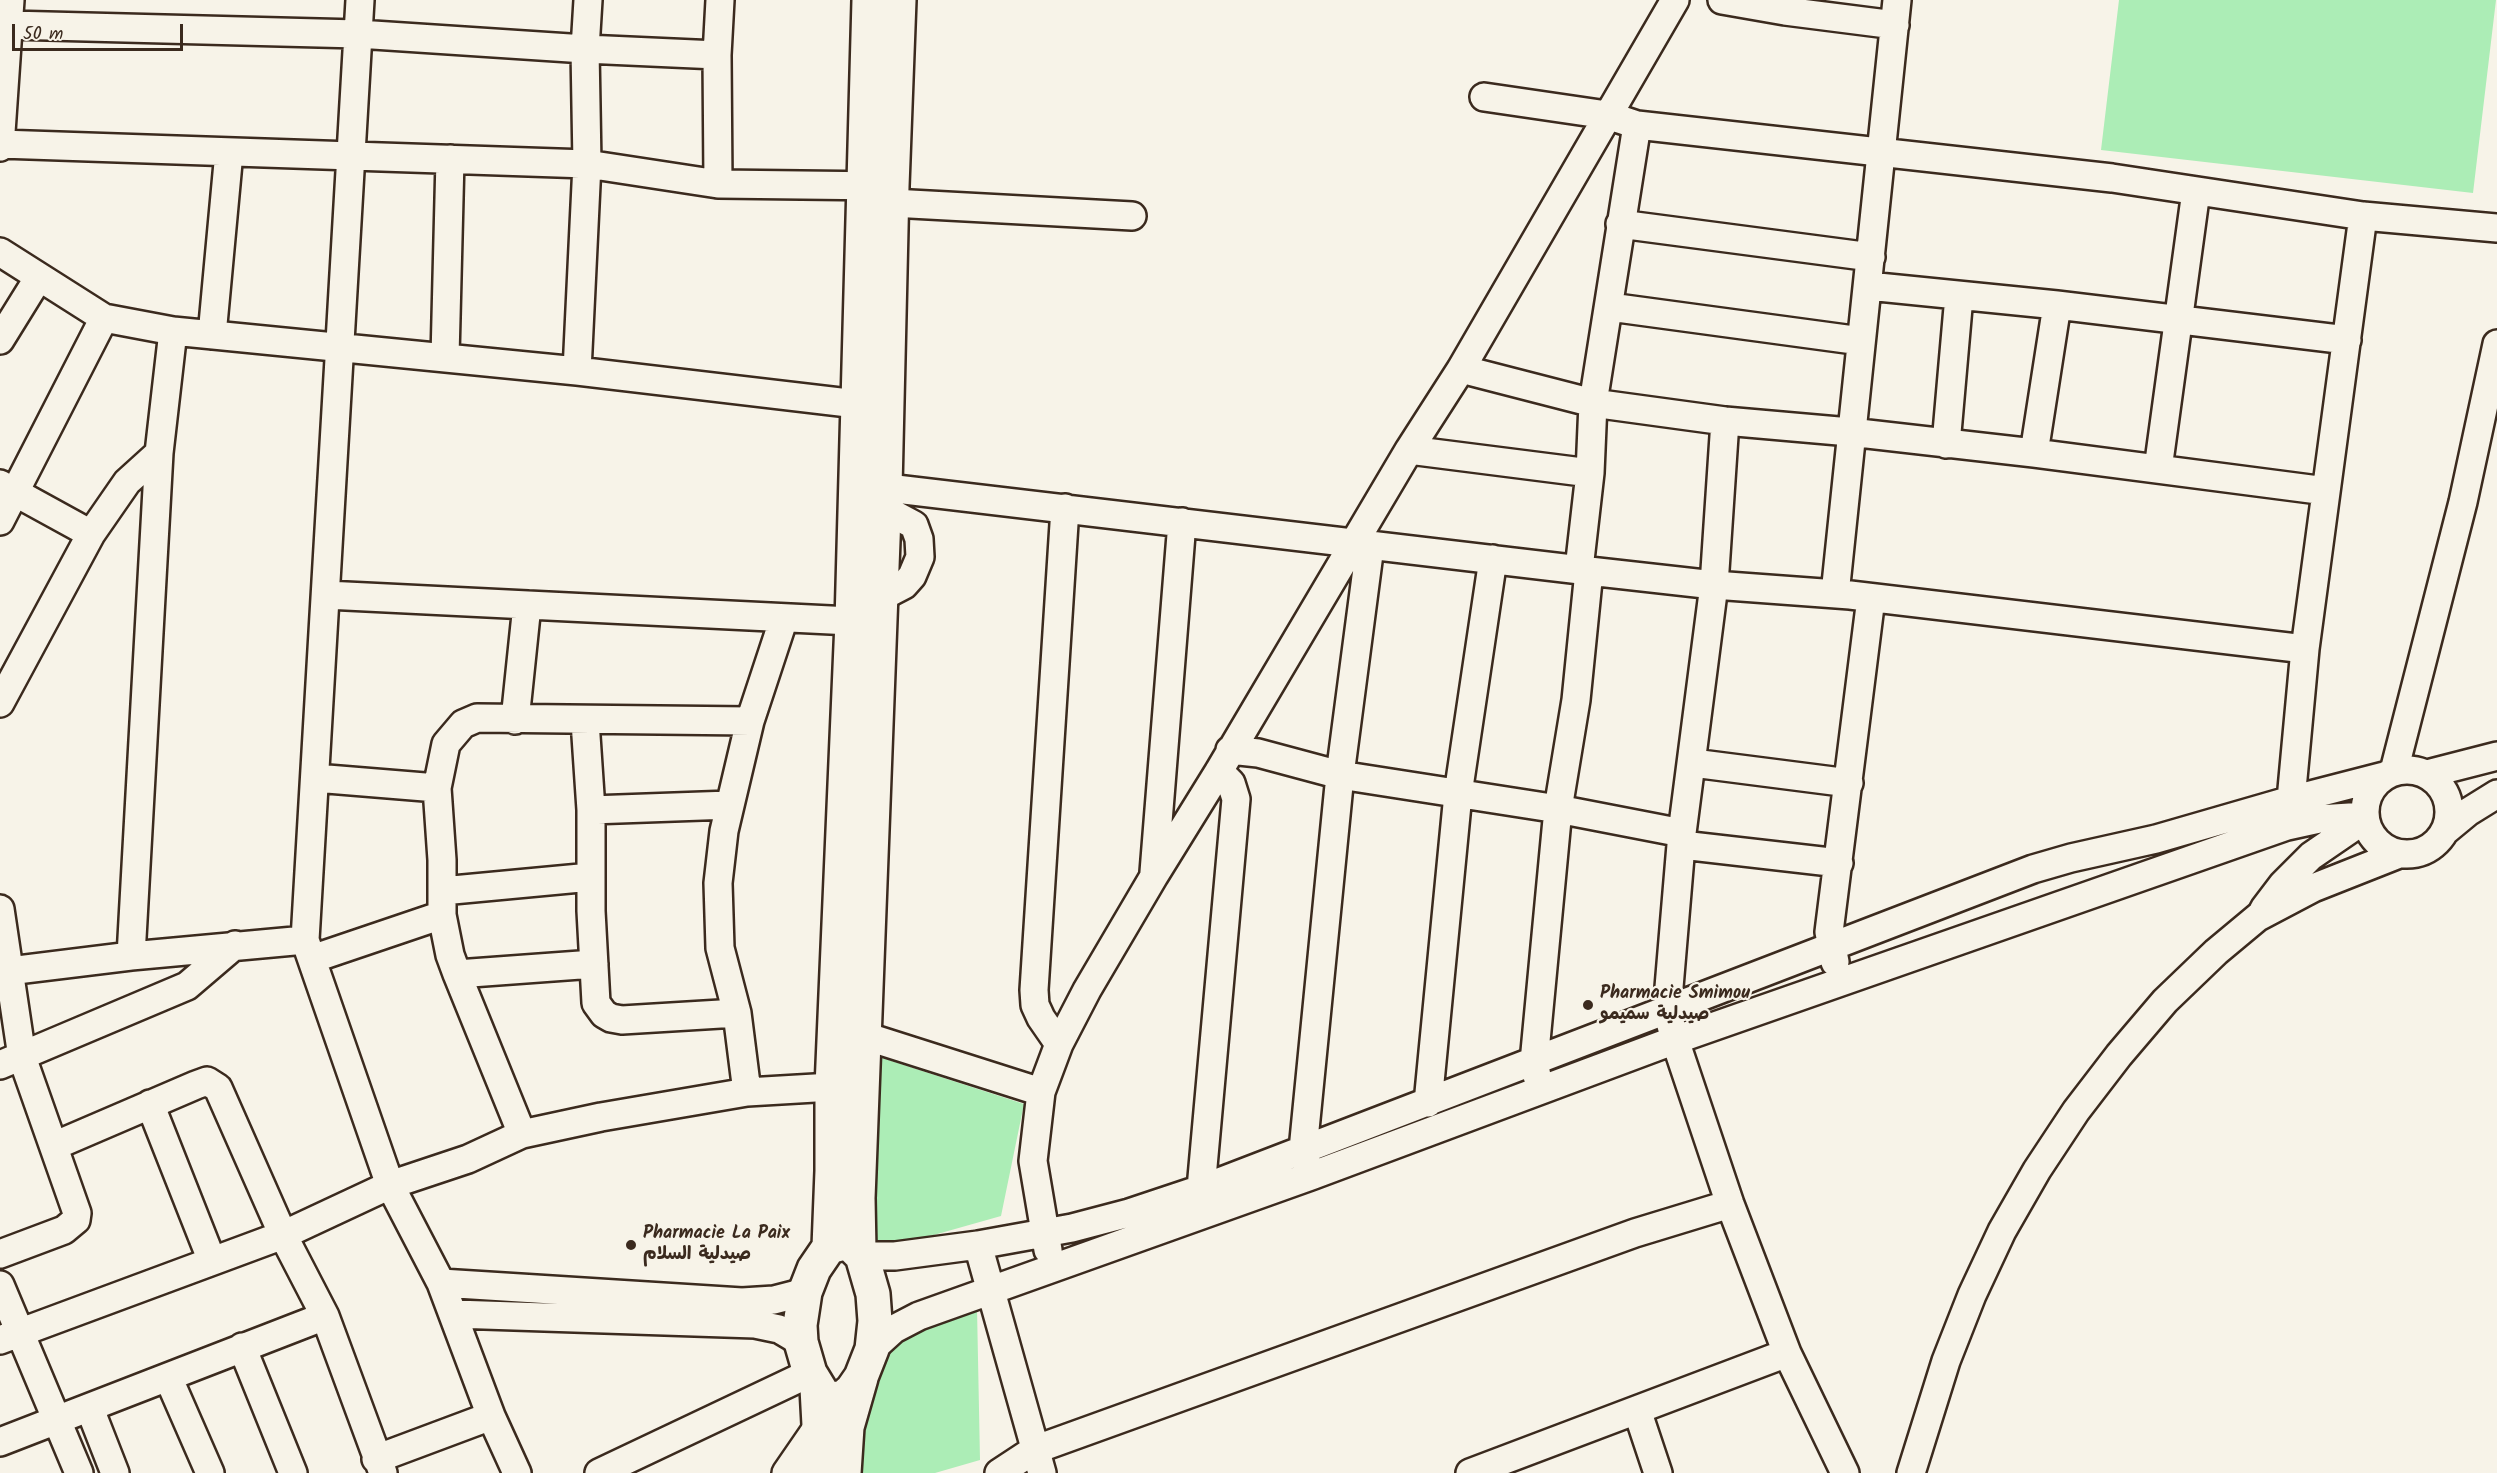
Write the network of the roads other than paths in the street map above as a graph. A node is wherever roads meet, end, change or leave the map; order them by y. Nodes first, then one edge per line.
1 (360, 0) edge
2 (588, 0) edge
3 (720, 0) edge
4 (869, 0) edge
5 (899, 0) edge
6 (1675, 0) edge
7 (1722, 0) edge
8 (9, 12) edge
9 (1896, 12) edge
10 (358, 34) junction
11 (585, 50) junction
12 (717, 55) junction
13 (1484, 97) dead end
14 (1607, 115) junction
15 (1637, 125) junction
16 (0, 145) edge
17 (229, 152) junction
18 (1881, 152) junction
19 (353, 156) junction
20 (450, 159) junction
21 (587, 164) junction
22 (718, 184) junction
23 (2196, 191) junction
24 (882, 192) junction
25 (1132, 216) dead end
26 (2363, 216) junction
27 (1620, 224) junction
28 (2497, 228) edge
29 (0, 252) edge
30 (1871, 256) junction
31 (39, 277) junction
32 (1868, 286) junction
33 (1959, 296) junction
34 (2057, 305) junction
35 (1610, 307) junction
36 (104, 318) junction
37 (2179, 320) junction
38 (173, 331) junction
39 (212, 335) junction
40 (0, 340) edge
41 (2347, 340) junction
42 (1861, 341) junction
43 (2497, 345) edge
44 (341, 346) junction
45 (445, 357) junction
46 (1461, 369) junction
47 (577, 371) junction
48 (1593, 403) junction
49 (857, 404) junction
50 (1725, 421) junction
51 (1850, 432) junction
52 (1946, 444) junction
53 (1409, 450) junction
54 (159, 453) junction
55 (2034, 453) junction
56 (2158, 469) junction
57 (1590, 473) junction
58 (8, 488) edge
59 (2326, 491) junction
60 (874, 495) junction
61 (1065, 508) junction
62 (0, 521) edge
63 (1182, 522) junction
64 (91, 534) junction
65 (1361, 545) junction
66 (1493, 559) junction
67 (1584, 570) junction
68 (1714, 585) junction
69 (1835, 594) junction
70 (326, 595) junction
71 (1870, 598) junction
72 (527, 605) junction
73 (870, 614) junction
74 (784, 618) junction
75 (2305, 649) junction
76 (0, 703) edge
77 (514, 720) junction
78 (585, 721) junction
79 (750, 721) junction
80 (2497, 756) edge
81 (1224, 760) junction
82 (1693, 763) junction
83 (2389, 773) junction
84 (2427, 774) junction
85 (1340, 776) junction
86 (315, 778) junction
87 (1849, 783) junction
88 (437, 788) junction
89 (1458, 794) junction
90 (2497, 794) edge
91 (2291, 800) junction
92 (730, 805) junction
93 (1558, 809) junction
94 (591, 810) junction
95 (2365, 818) junction
96 (2323, 831) junction
97 (2445, 831) junction
98 (1682, 839) junction
99 (2399, 854) junction
100 (1839, 863) junction
101 (1154, 876) junction
102 (591, 877) junction
103 (442, 903) junction
104 (0, 909) edge
105 (2258, 917) junction
106 (236, 945) junction
107 (1832, 948) junction
108 (308, 949) junction
109 (131, 956) junction
110 (594, 964) junction
111 (5, 972) edge
112 (457, 974) junction
113 (1840, 981) junction
114 (1667, 1011) junction
115 (737, 1013) junction
116 (865, 1036) junction
117 (1675, 1040) junction
118 (1059, 1044) junction
119 (11, 1061) edge
120 (1533, 1062) junction
121 (832, 1087) junction
122 (1541, 1091) junction
123 (747, 1092) junction
124 (1041, 1092) junction
125 (1428, 1103) junction
126 (150, 1104) junction
127 (522, 1134) junction
128 (54, 1146) junction
129 (1303, 1150) junction
130 (1311, 1176) junction
131 (390, 1185) junction
132 (1201, 1189) junction
133 (1730, 1204) junction
134 (1043, 1233) junction
135 (283, 1235) junction
136 (978, 1245) junction
137 (850, 1251) junction
138 (0, 1254) edge
139 (212, 1261) junction
140 (1053, 1270) junction
141 (441, 1283) junction
142 (0, 1286) edge
143 (805, 1292) junction
144 (992, 1292) junction
145 (454, 1314) junction
146 (325, 1316) junction
147 (9, 1336) edge
148 (801, 1342) junction
149 (242, 1347) junction
150 (1787, 1353) junction
151 (866, 1363) junction
152 (168, 1377) junction
153 (813, 1381) junction
154 (90, 1408) junction
155 (1637, 1410) junction
156 (491, 1416) junction
157 (56, 1420) junction
158 (819, 1425) junction
159 (0, 1442) edge
160 (1038, 1462) edge
161 (380, 1466) edge
162 (1501, 1468) edge
163 (79, 1473) edge
164 (115, 1473) edge
165 (210, 1473) edge
166 (293, 1473) edge
167 (517, 1473) edge
168 (599, 1473) edge
169 (786, 1473) edge
170 (817, 1473) edge
171 (844, 1473) edge
172 (999, 1473) edge
173 (1470, 1473) edge
174 (1658, 1473) edge
175 (1845, 1473) edge
176 (1911, 1473) edge

1 - 10 street
2 - 11 street
3 - 12 street
4 - 24 highway
5 - 24 highway
6 - 14 street
7 - 9 street
8 - 10 street
8 - 16 street
9 - 18 street
10 - 11 street
10 - 19 street
11 - 12 street
11 - 21 street
12 - 22 street
13 - 14 street
14 - 15 street
14 - 46 street
15 - 18 street
15 - 27 street
16 - 17 street
17 - 19 street
17 - 39 street
18 - 23 street
18 - 30 street
19 - 20 street
19 - 44 street
20 - 21 street
20 - 45 street
21 - 22 street
21 - 47 street
22 - 24 street
23 - 26 street
23 - 37 street
24 - 25 street
24 - 49 highway
24 - 60 highway
26 - 28 street
26 - 41 street
27 - 30 street
27 - 35 street
29 - 31 street
30 - 32 street
31 - 36 street
31 - 40 street
32 - 33 street
32 - 42 street
33 - 34 street
33 - 52 street
34 - 37 street
34 - 55 street
35 - 42 street
35 - 48 street
36 - 38 street
36 - 58 street
37 - 41 street
37 - 56 street
38 - 39 street
38 - 54 street
39 - 44 street
41 - 59 street
42 - 51 street
43 - 83 street
44 - 45 street
44 - 70 street
45 - 47 street
46 - 48 street
46 - 53 street
47 - 49 street
48 - 50 street
48 - 57 street
49 - 60 highway
50 - 51 street
50 - 68 street
51 - 52 street
51 - 69 street
52 - 55 street
53 - 57 street
53 - 65 street
54 - 64 street
54 - 109 street
55 - 56 street
56 - 59 street
57 - 67 street
58 - 62 street
58 - 64 street
59 - 75 street
60 - 61 street
60 - 73 highway
61 - 63 street
61 - 118 street
63 - 65 street
63 - 101 street
64 - 76 street
65 - 66 street
65 - 81 street
65 - 85 street
66 - 67 street
66 - 89 street
67 - 68 street
67 - 93 street
68 - 69 street
68 - 82 street
69 - 71 street
70 - 72 street
70 - 86 street
71 - 75 street
71 - 87 street
72 - 74 street
72 - 77 street
73 - 74 street
73 - 116 highway
73 - 121 highway
74 - 79 street
75 - 91 street
77 - 78 street
77 - 88 street
78 - 79 street
78 - 94 street
79 - 92 street
80 - 84 street
81 - 85 street
81 - 101 street
81 - 132 street
82 - 87 street
82 - 98 street
83 - 84 street
83 - 91 street
83 - 95 street
84 - 97 street
85 - 89 street
85 - 129 street
86 - 88 street
86 - 108 street
87 - 100 street
88 - 103 street
89 - 93 street
89 - 125 street
90 - 97 street
91 - 107 street
92 - 94 street
92 - 115 street
93 - 98 street
93 - 120 street
94 - 102 street
95 - 96 street
95 - 99 street
96 - 105 street
96 - 113 street
97 - 99 street
98 - 100 street
98 - 114 street
99 - 105 street
100 - 107 street
101 - 118 street
102 - 103 street
102 - 110 street
103 - 108 street
103 - 112 street
104 - 111 street
105 - 176 street
106 - 108 street
106 - 109 street
106 - 119 street
107 - 113 street
107 - 114 street
108 - 131 street
109 - 111 street
110 - 112 street
110 - 115 street
111 - 119 street
112 - 127 street
113 - 117 street
114 - 117 street
114 - 120 street
115 - 123 street
116 - 124 street
116 - 137 highway
117 - 122 street
117 - 133 street
118 - 124 street
119 - 128 street
120 - 122 street
120 - 125 street
121 - 123 street
121 - 137 highway
122 - 130 street
123 - 127 street
124 - 134 street
125 - 129 street
126 - 128 street
126 - 135 street
126 - 139 street
127 - 131 street
128 - 138 street
129 - 130 street
129 - 132 street
130 - 140 street
131 - 135 street
131 - 141 street
132 - 134 street
133 - 150 street
133 - 160 street
134 - 136 street
134 - 140 street
135 - 139 street
135 - 146 street
136 - 137 street
136 - 144 street
137 - 143 highway
137 - 151 highway
139 - 147 street
140 - 144 street
141 - 143 street
141 - 145 street
142 - 147 street
143 - 148 highway
144 - 151 street
144 - 160 street
145 - 148 street
145 - 156 street
146 - 149 street
146 - 161 street
147 - 157 street
148 - 153 highway
149 - 152 street
149 - 166 street
150 - 155 street
150 - 175 street
151 - 153 highway
151 - 171 highway
152 - 154 street
152 - 165 street
153 - 158 highway
153 - 168 street
154 - 157 street
154 - 164 street
155 - 162 street
155 - 174 street
156 - 161 street
156 - 167 street
157 - 159 street
157 - 163 street
158 - 169 street
158 - 170 highway
160 - 172 street
162 - 173 street

